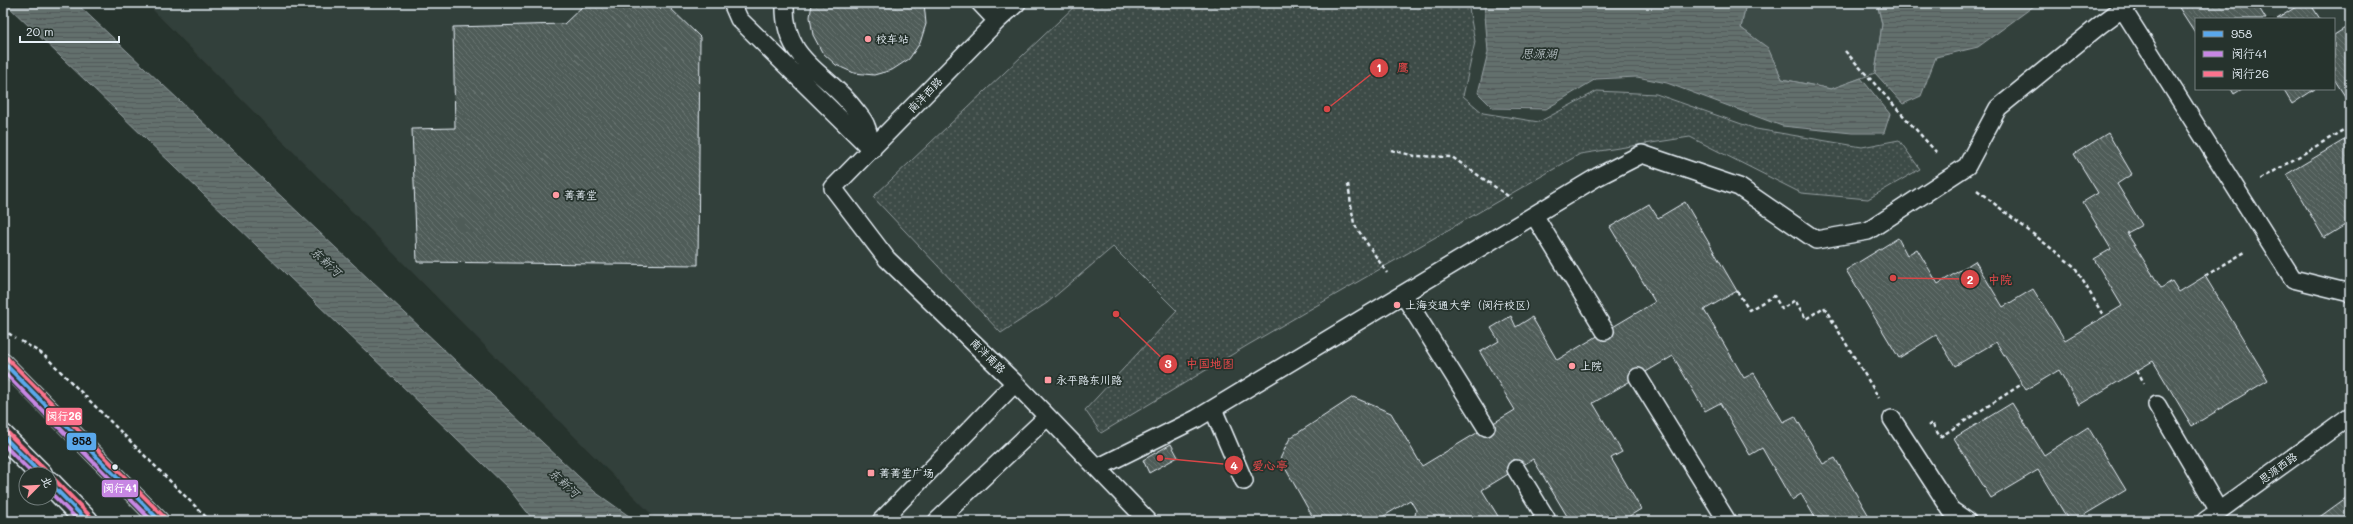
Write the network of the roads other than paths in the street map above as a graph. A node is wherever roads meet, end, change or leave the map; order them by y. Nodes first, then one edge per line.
1 (732, 3) edge
2 (785, 3) edge
3 (980, 3) edge
4 (1017, 3) edge
5 (2126, 6) edge
6 (997, 20) junction
7 (872, 150) junction
8 (833, 188) joint
9 (1534, 214) junction
10 (2350, 293) edge
11 (1403, 294) junction
12 (1605, 331) dead end
13 (3, 362) edge
14 (1638, 377) dead end
15 (1015, 383) junction
16 (2157, 405) dead end
17 (1213, 409) junction
18 (2350, 416) edge
19 (1047, 417) junction
20 (1892, 418) road end
21 (1486, 427) dead end
22 (3, 436) edge
23 (33, 466) edge
24 (1097, 468) junction
25 (1516, 469) dead end
26 (1244, 481) dead end
27 (58, 491) edge
28 (2220, 511) junction
29 (87, 521) edge
30 (160, 521) edge
31 (881, 521) edge
32 (937, 521) edge
33 (1148, 521) edge
34 (1541, 521) edge
35 (1728, 521) edge
36 (1966, 521) edge
37 (2205, 521) edge

1 - 7 lane
2 - 7 lane
3 - 6 lane
4 - 6 lane, 南洋西路
5 - 9 lane
5 - 10 lane
6 - 7 lane, 南洋西路
7 - 8 lane, 南洋西路
8 - 15 lane, 南洋南路
9 - 11 lane
9 - 12 lane
11 - 17 lane
11 - 21 lane
13 - 30 lane
14 - 35 lane
15 - 19 lane, 南洋南路
15 - 31 lane
16 - 28 lane
17 - 24 lane
17 - 26 lane
18 - 28 lane, 思源西路
19 - 24 lane, 南洋南路
19 - 32 lane
20 - 36 lane
22 - 23 main road
24 - 33 lane, 南洋南路
25 - 34 lane
27 - 29 main road
28 - 37 lane, 思源西路

